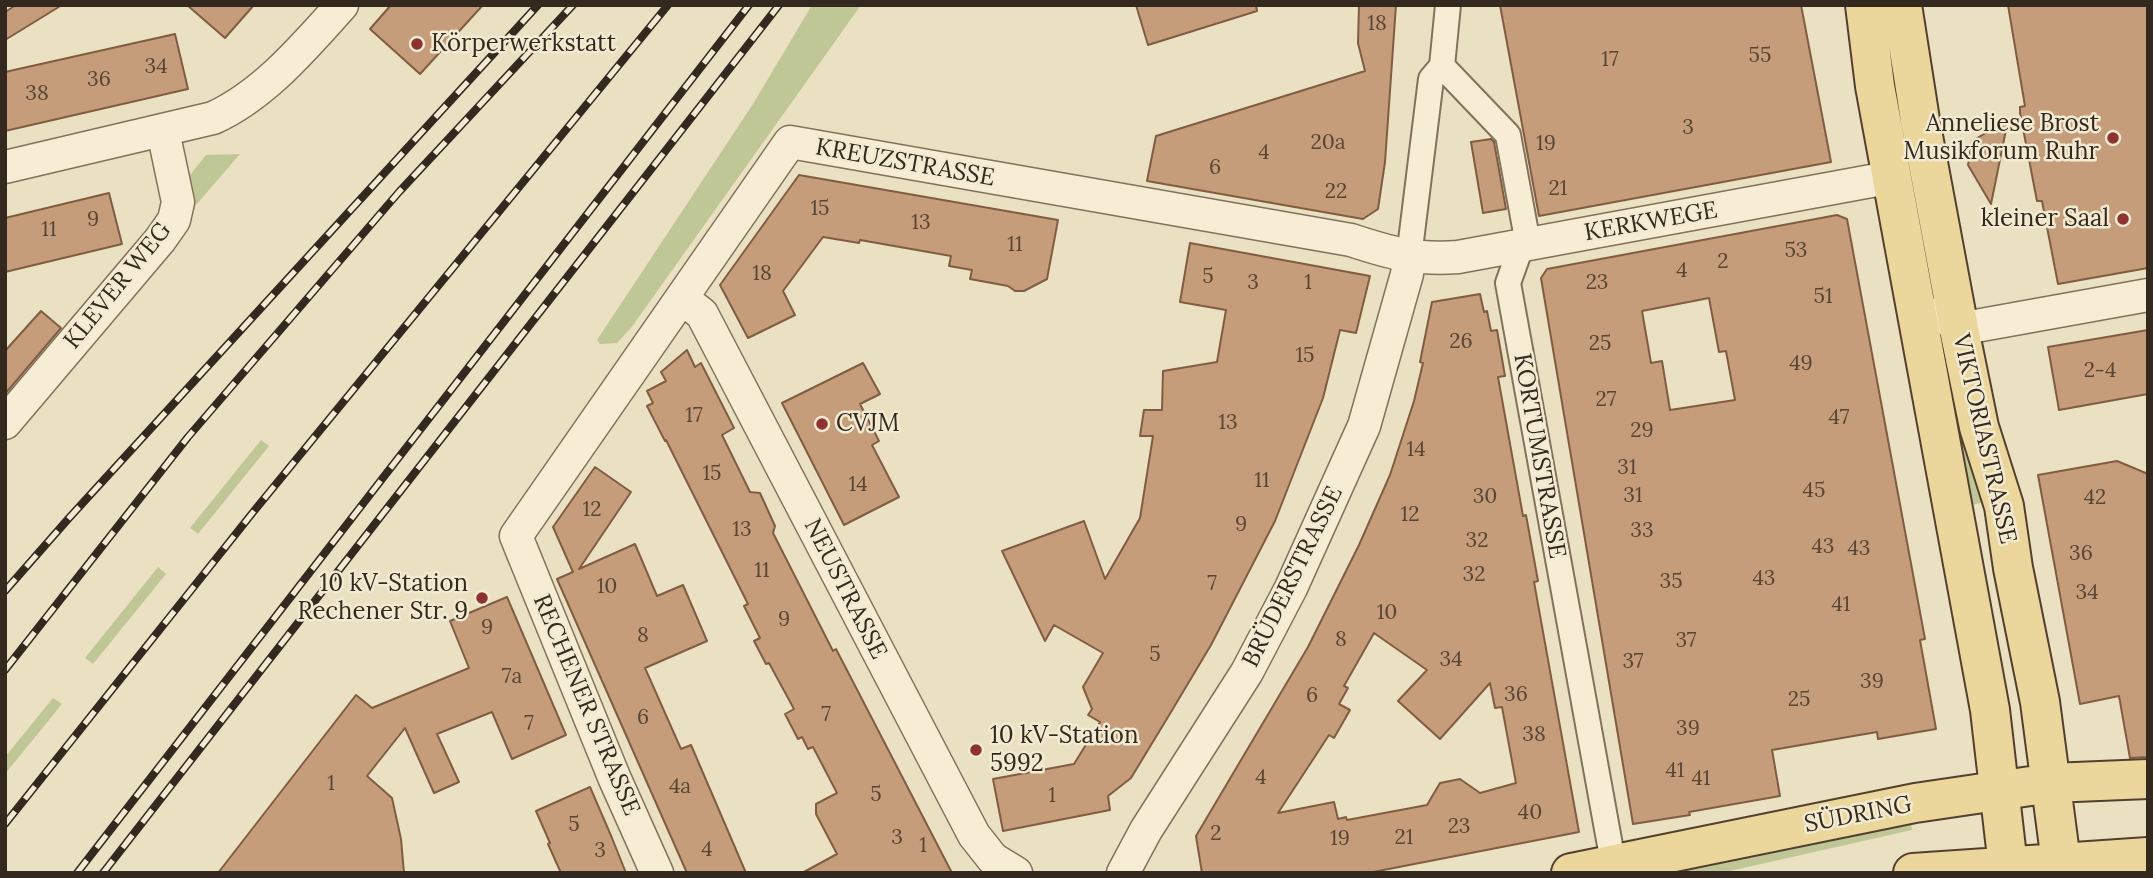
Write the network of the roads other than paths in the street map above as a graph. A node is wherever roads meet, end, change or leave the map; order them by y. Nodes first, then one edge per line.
1 (342, 5) edge
2 (1448, 5) edge
3 (1865, 5) edge
4 (1902, 5) edge
5 (1442, 66) junction
6 (163, 131) junction
7 (5, 167) edge
8 (1893, 177) junction
9 (1521, 245) junction
10 (1409, 257) junction
11 (1913, 288) junction
12 (2148, 295) edge
13 (682, 298) junction
14 (1959, 329) junction
15 (5, 423) edge
16 (516, 536) joint
17 (2148, 779) edge
18 (2051, 783) junction
19 (1999, 790) junction
20 (2148, 857) edge
21 (1615, 868) edge
22 (2062, 868) edge
23 (2009, 869) edge
24 (657, 873) edge
25 (1016, 873) edge
26 (1123, 873) edge
27 (1570, 873) edge
28 (1913, 873) edge

1 - 6 street
2 - 5 street
3 - 8 main road, VIKTORIASTRASSE
4 - 14 main road, VIKTORIASTRASSE
5 - 9 street, KORTUMSTRASSE
5 - 10 street
6 - 7 street
6 - 15 street, KLEVER WEG
8 - 9 street, KERKWEGE
8 - 11 main road, VIKTORIASTRASSE
9 - 10 street, KERKWEGE
9 - 21 street, KORTUMSTRASSE
10 - 13 street, KREUZSTRASSE
10 - 26 street, BRÜDERSTRASSE
11 - 14 street
11 - 19 main road, VIKTORIASTRASSE
12 - 14 street
13 - 16 street, KREUZSTRASSE
13 - 25 street, NEUSTRASSE
14 - 18 main road, VIKTORIASTRASSE
16 - 24 street, RECHENER STRASSE
17 - 18 main road, SÜDRING
18 - 19 main road, SÜDRING
18 - 22 main road, VIKTORIASTRASSE
19 - 21 main road, SÜDRING
19 - 23 main road, VIKTORIASTRASSE
20 - 22 main road
21 - 27 main road, SÜDRING
22 - 23 main road
23 - 28 main road

